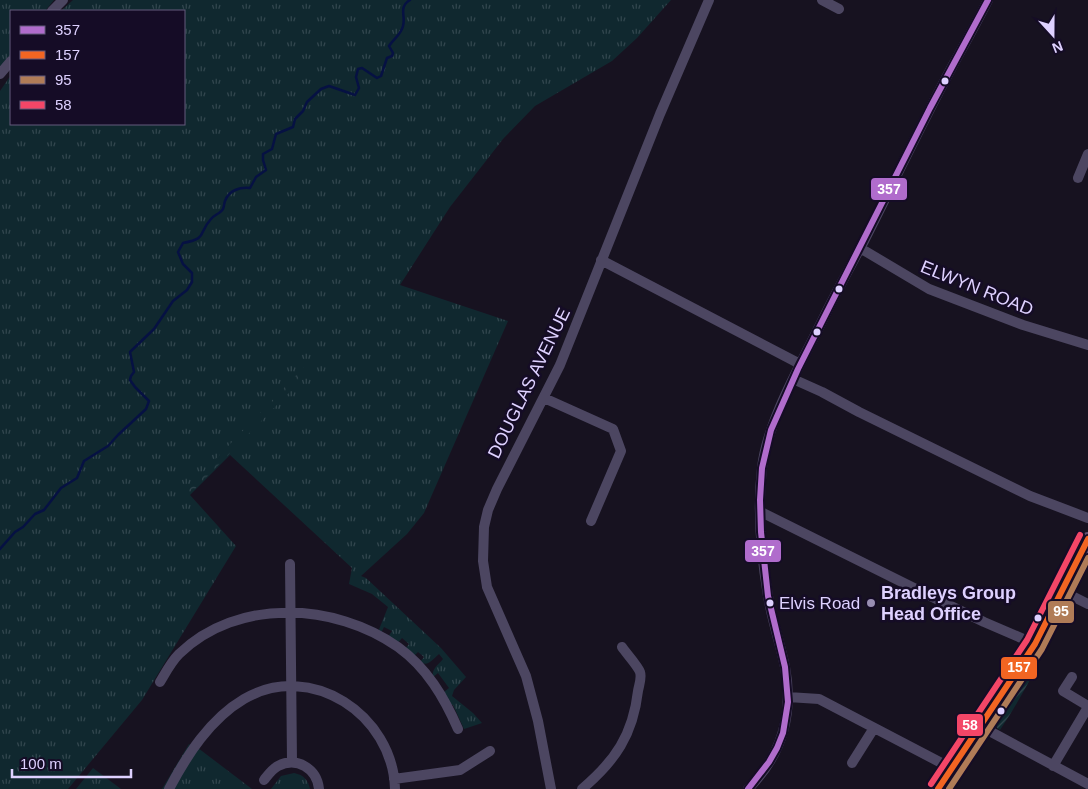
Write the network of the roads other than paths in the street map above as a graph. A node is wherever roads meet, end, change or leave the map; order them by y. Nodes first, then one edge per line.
1 (63, 0) edge
2 (709, 0) edge
3 (822, 0) edge
4 (988, 0) edge
5 (839, 9) dead end
6 (53, 10) edge
7 (10, 62) edge
8 (0, 74) edge
9 (1088, 154) edge
10 (1078, 178) dead end
11 (860, 248) junction
12 (601, 260) junction
13 (1088, 344) edge
14 (800, 364) junction
15 (793, 379) junction
16 (544, 398) junction
17 (761, 512) junction
18 (1088, 518) edge
19 (591, 520) dead end
20 (1088, 539) edge
21 (290, 564) dead end
22 (1062, 592) junction
23 (1088, 604) edge
24 (290, 612) junction
25 (1035, 644) junction
26 (622, 647) dead end
27 (1072, 677) dead end
28 (160, 682) dead end
29 (292, 686) junction
30 (788, 697) junction
31 (1088, 707) edge
32 (980, 726) junction
33 (874, 728) junction
34 (458, 729) dead end
35 (490, 751) dead end
36 (292, 762) junction
37 (852, 763) dead end
38 (1053, 766) junction
39 (951, 768) junction
40 (264, 780) dead end
41 (395, 784) edge
42 (1088, 784) edge
43 (169, 789) edge
44 (319, 789) edge
45 (551, 789) edge
46 (582, 789) edge
47 (748, 789) edge
48 (938, 789) edge

1 - 6 street
2 - 12 street, DOUGLAS AVENUE
3 - 5 street
4 - 11 street
7 - 8 street
9 - 10 street
11 - 13 street, ELWYN ROAD
11 - 14 street
12 - 14 street
12 - 16 street, DOUGLAS AVENUE
14 - 15 street
15 - 17 street
15 - 18 street
16 - 19 street
16 - 45 street, DOUGLAS AVENUE
17 - 25 street
17 - 30 street
20 - 22 main road
21 - 24 street
22 - 23 street
22 - 25 main road
24 - 28 street
24 - 29 street
24 - 34 street
25 - 32 main road
26 - 46 street
27 - 31 street
29 - 36 street
29 - 41 street
29 - 43 street
30 - 33 street
30 - 47 street
31 - 38 street
32 - 38 street
32 - 39 main road
33 - 37 street
33 - 39 street
35 - 41 street
36 - 40 street
36 - 44 street
38 - 42 street
39 - 48 main road

